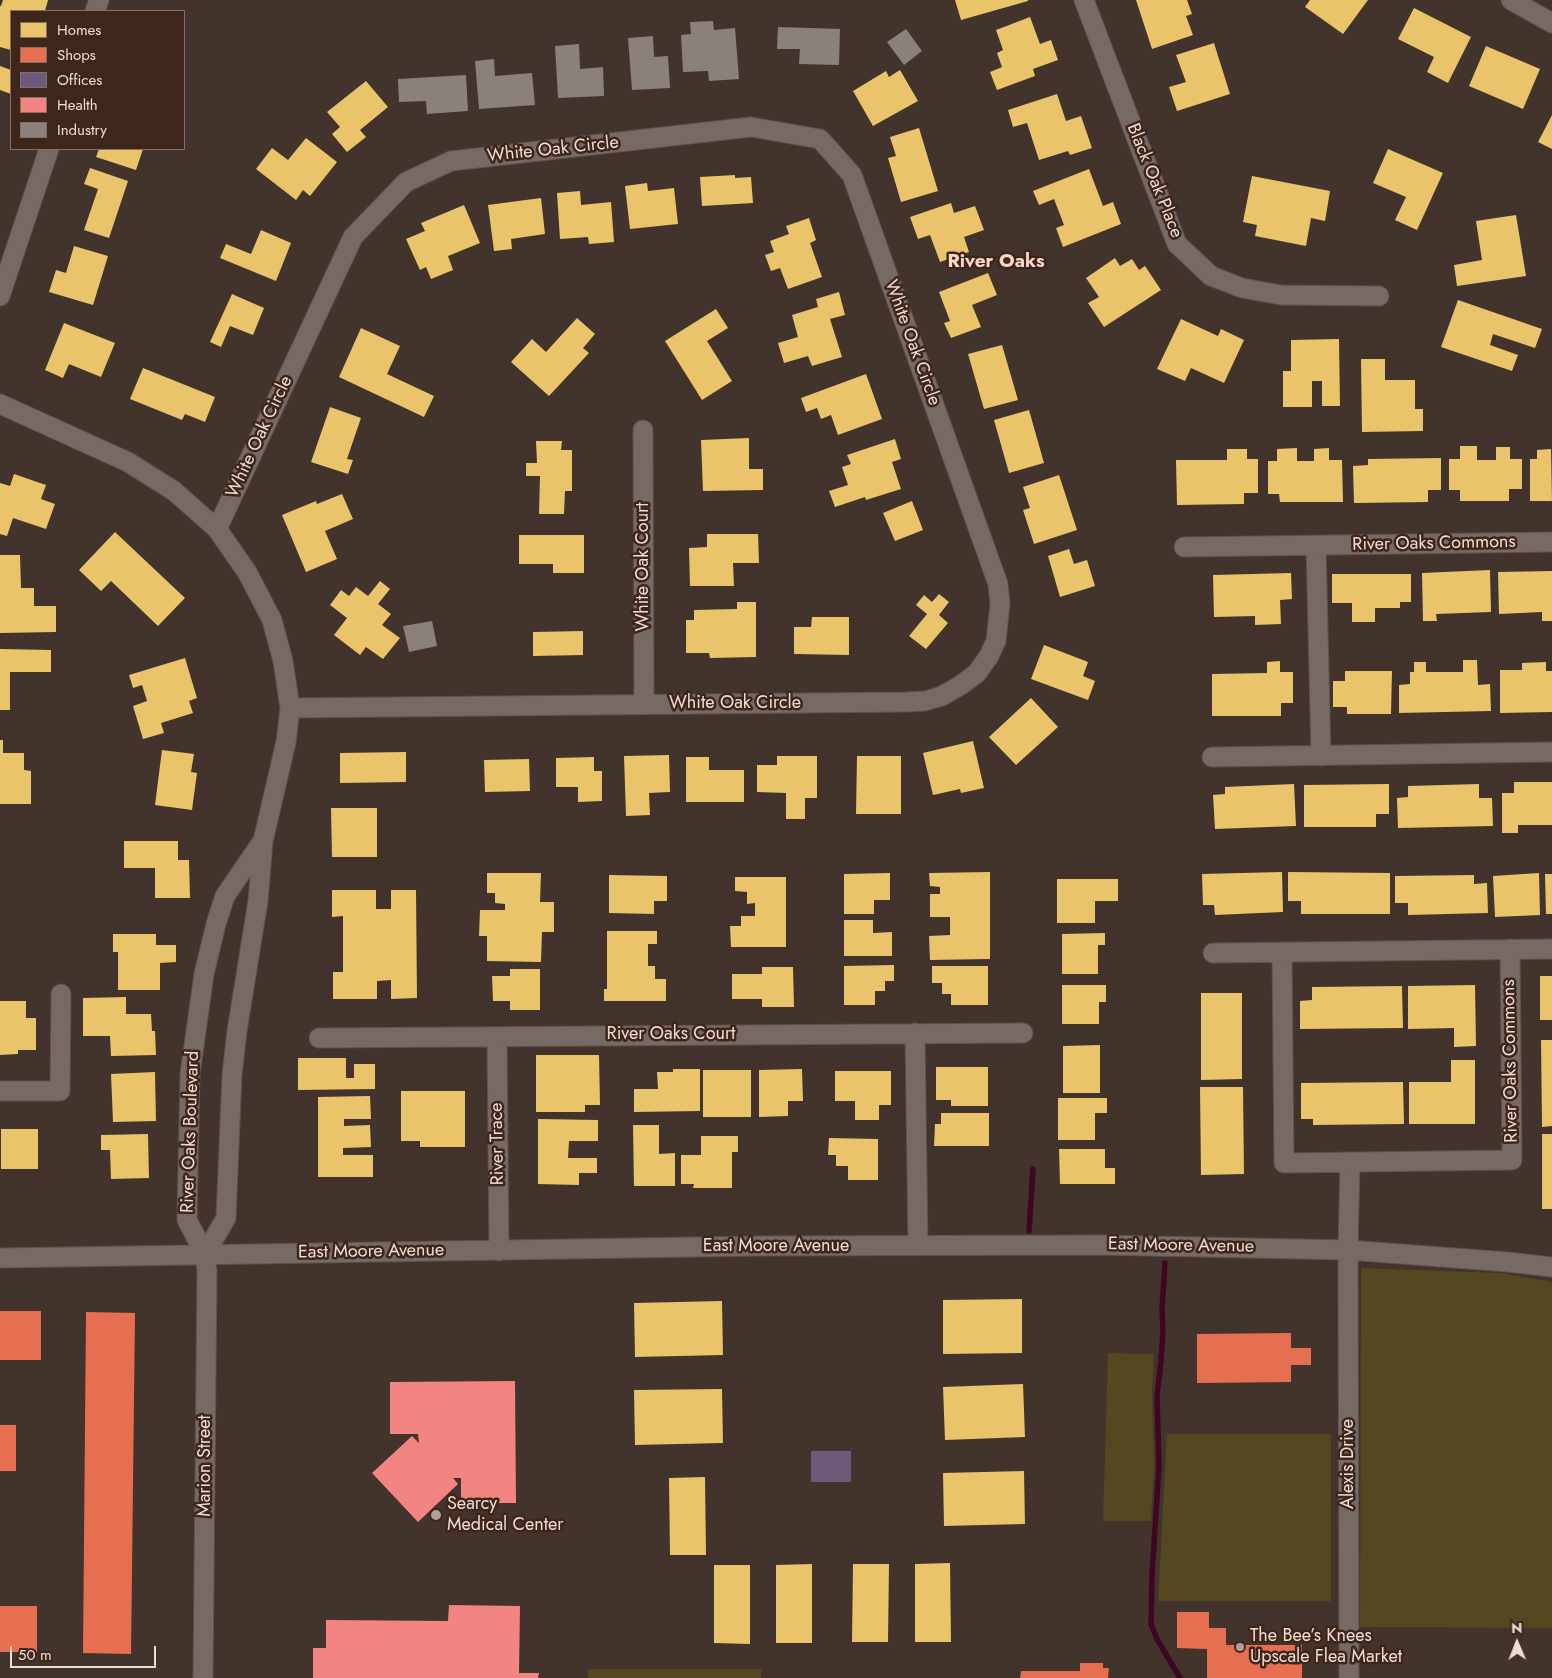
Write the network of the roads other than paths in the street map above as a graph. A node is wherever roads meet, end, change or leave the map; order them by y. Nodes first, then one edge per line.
1 (1084, 0) edge
2 (1510, 0) edge
3 (1552, 23) edge
4 (49, 150) edge
5 (0, 296) edge
6 (1379, 296) dead end
7 (0, 404) edge
8 (643, 430) dead end
9 (218, 528) junction
10 (1552, 542) edge
11 (1316, 546) junction
12 (1184, 547) dead end
13 (644, 704) junction
14 (290, 708) junction
15 (1552, 752) edge
16 (1321, 756) junction
17 (1212, 758) dead end
18 (263, 841) junction
19 (1552, 949) edge
20 (1510, 950) junction
21 (1282, 952) junction
22 (1213, 953) dead end
23 (61, 994) dead end
24 (915, 1033) junction
25 (1023, 1033) dead end
26 (497, 1037) junction
27 (319, 1038) dead end
28 (0, 1091) edge
29 (1350, 1162) junction
30 (918, 1246) junction
31 (1348, 1250) junction
32 (499, 1251) junction
33 (205, 1254) junction
34 (0, 1258) edge
35 (1552, 1267) edge
36 (203, 1678) edge
37 (1349, 1678) edge

1 - 6 street, Black Oak Place
2 - 3 street
4 - 5 street
7 - 9 street, River Oaks Boulevard
8 - 13 street, White Oak Court
9 - 13 street, White Oak Circle
9 - 14 street, River Oaks Boulevard
10 - 11 street, River Oaks Commons
11 - 12 street, River Oaks Commons
11 - 16 street
13 - 14 street, White Oak Circle
14 - 18 street, River Oaks Boulevard
15 - 16 street
16 - 17 street
18 - 33 street, River Oaks Boulevard
18 - 33 street, River Oaks Boulevard
19 - 20 street
20 - 21 street
20 - 29 street, River Oaks Commons
21 - 22 street
21 - 29 street, River Oaks Commons
23 - 28 street
24 - 25 street, River Oaks Court
24 - 26 street, River Oaks Court
24 - 30 street
26 - 27 street, River Oaks Court
26 - 32 street, River Trace
29 - 31 street
30 - 31 street, East Moore Avenue
30 - 32 street, East Moore Avenue
31 - 35 street, East Moore Avenue
31 - 37 street, Alexis Drive
32 - 33 street, East Moore Avenue
33 - 34 street, East Moore Avenue
33 - 36 street, Marion Street

